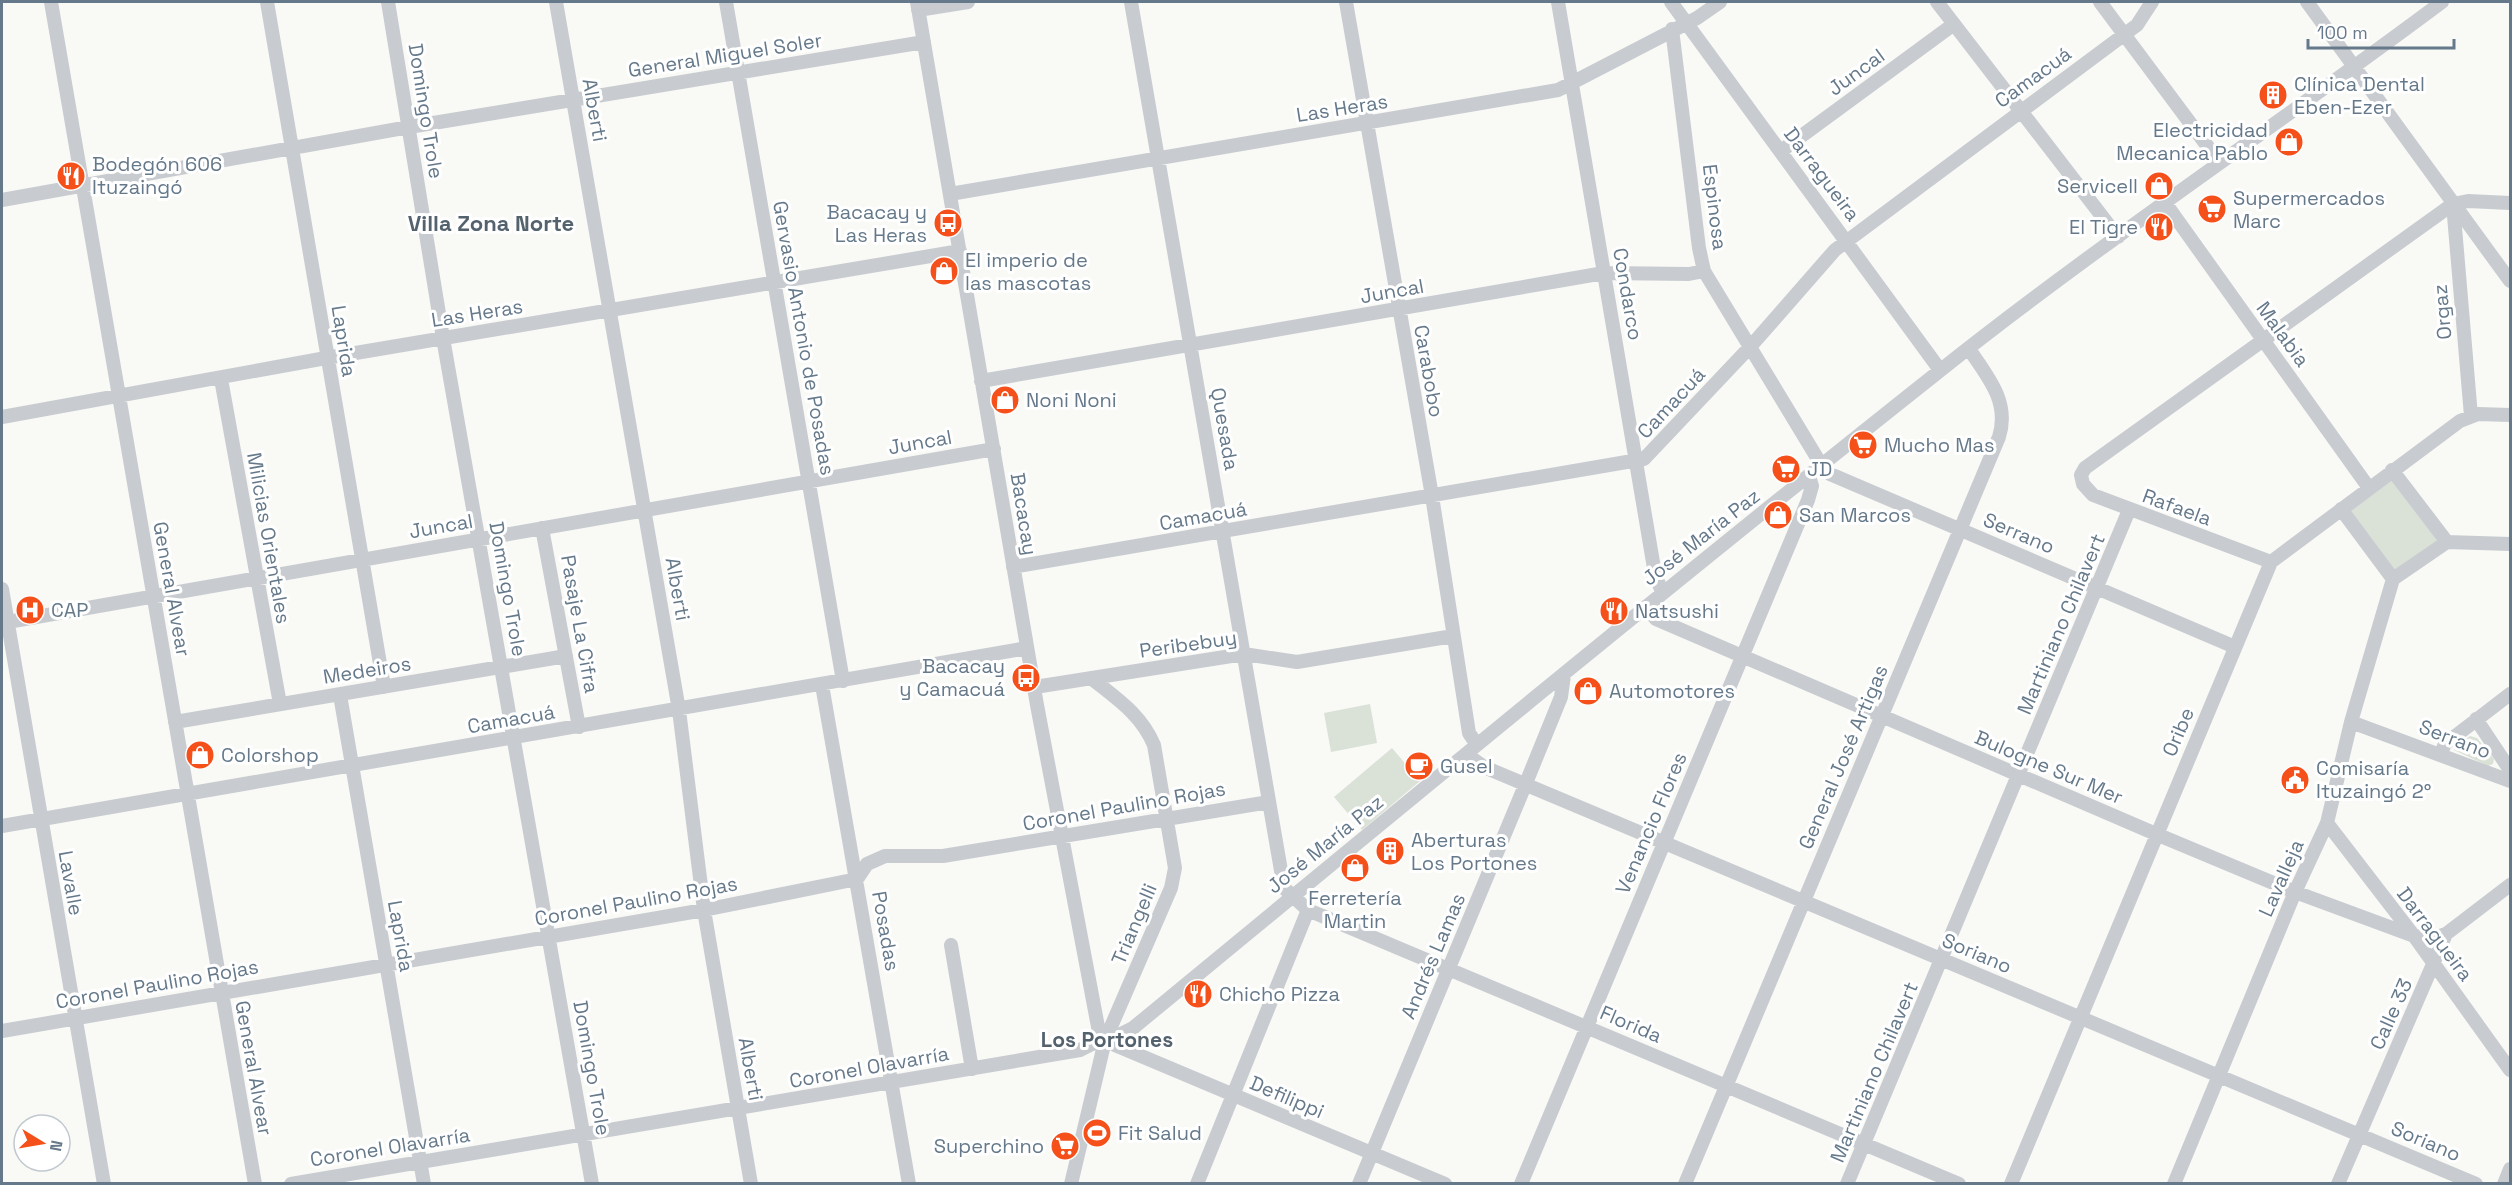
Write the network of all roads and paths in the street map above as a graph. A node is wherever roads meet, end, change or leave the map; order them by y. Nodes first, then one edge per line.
1 (51, 2) edge
2 (267, 2) edge
3 (388, 2) edge
4 (556, 2) edge
5 (726, 2) edge
6 (968, 2) edge
7 (1131, 2) edge
8 (1346, 2) edge
9 (1558, 2) edge
10 (1671, 2) edge
11 (1720, 2) edge
12 (1937, 2) edge
13 (2100, 2) edge
14 (2152, 2) edge
15 (2307, 2) edge
16 (2442, 2) edge
17 (918, 6) edge
18 (1687, 22) junction
19 (1954, 24) junction
20 (1672, 29) junction
21 (2124, 34) junction
22 (924, 42) junction
23 (2356, 67) junction
24 (738, 72) junction
25 (1572, 85) junction
26 (573, 100) junction
27 (2020, 110) junction
28 (1366, 124) junction
29 (409, 127) junction
30 (292, 148) junction
31 (1781, 151) junction
32 (1159, 157) junction
33 (2220, 163) junction
34 (83, 186) junction
35 (950, 194) junction
36 (2, 200) edge
37 (2511, 203) edge
38 (2166, 204) junction
39 (2453, 204) junction
40 (2118, 237) junction
41 (1847, 240) junction
42 (960, 250) junction
43 (1704, 271) junction
44 (1604, 273) junction
45 (2511, 280) edge
46 (774, 283) junction
47 (1398, 309) junction
48 (610, 311) junction
49 (443, 338) junction
50 (2262, 340) junction
51 (1191, 346) junction
52 (1750, 346) junction
53 (1969, 349) junction
54 (326, 358) junction
55 (1940, 370) junction
56 (221, 379) junction
57 (981, 381) junction
58 (119, 396) junction
59 (2511, 415) edge
60 (2471, 416) junction
61 (2, 417) edge
62 (994, 449) junction
63 (1637, 461) junction
64 (1822, 466) junction
65 (2392, 470) junction
66 (1809, 476) junction
67 (809, 481) junction
68 (2369, 488) junction
69 (1432, 496) junction
70 (2341, 509) junction
71 (645, 510) junction
72 (2129, 510) junction
73 (542, 528) junction
74 (1960, 528) junction
75 (1223, 532) junction
76 (479, 539) junction
77 (2447, 542) junction
78 (2511, 544) edge
79 (361, 561) junction
80 (2271, 562) junction
81 (1013, 567) junction
82 (257, 579) junction
83 (2393, 579) junction
84 (2097, 588) junction
85 (2, 589) edge
86 (1662, 592) junction
87 (154, 598) junction
88 (1645, 607) junction
89 (4, 623) edge
90 (1453, 636) junction
91 (2235, 647) junction
92 (1027, 648) junction
93 (1244, 654) junction
94 (566, 656) junction
95 (1741, 656) junction
96 (503, 667) junction
97 (1564, 675) junction
98 (1092, 678) junction
99 (843, 681) junction
100 (822, 685) junction
101 (384, 687) junction
102 (1035, 687) junction
103 (2511, 694) edge
104 (340, 695) junction
105 (280, 704) junction
106 (679, 711) junction
107 (1882, 715) junction
108 (2476, 719) junction
109 (175, 722) junction
110 (2352, 722) junction
111 (579, 727) junction
112 (516, 738) junction
113 (1471, 750) junction
114 (2441, 753) junction
115 (352, 768) junction
116 (2511, 770) edge
117 (2019, 775) junction
118 (2511, 781) edge
119 (1526, 783) junction
120 (187, 795) junction
121 (1269, 802) junction
122 (1166, 818) junction
123 (40, 819) junction
124 (2326, 823) junction
125 (2, 826) edge
126 (2156, 834) junction
127 (1060, 837) junction
128 (1665, 841) junction
129 (857, 879) junction
130 (2511, 885) edge
131 (2295, 892) junction
132 (1292, 897) junction
133 (1804, 900) junction
134 (704, 910) junction
135 (1308, 910) junction
136 (2446, 934) junction
137 (2414, 936) junction
138 (549, 937) junction
139 (951, 945) dead end
140 (1942, 959) junction
141 (2434, 964) junction
142 (386, 965) junction
143 (1449, 970) junction
144 (221, 992) junction
145 (2080, 1017) junction
146 (75, 1018) junction
147 (1586, 1027) junction
148 (2, 1031) edge
149 (1106, 1039) junction
150 (972, 1069) junction
151 (2511, 1070) edge
152 (2220, 1076) junction
153 (892, 1083) junction
154 (1725, 1085) junction
155 (1234, 1096) junction
156 (738, 1109) junction
157 (2359, 1134) junction
158 (584, 1135) junction
159 (1864, 1144) junction
160 (1371, 1154) junction
161 (420, 1162) junction
162 (2511, 1169) edge
163 (104, 1184) edge
164 (255, 1184) edge
165 (291, 1184) edge
166 (424, 1184) edge
167 (592, 1184) edge
168 (751, 1184) edge
169 (909, 1184) edge
170 (1071, 1184) edge
171 (1197, 1184) edge
172 (1359, 1184) edge
173 (1445, 1184) edge
174 (1521, 1184) edge
175 (1685, 1184) edge
176 (1847, 1184) edge
177 (1959, 1184) edge
178 (2011, 1184) edge
179 (2174, 1184) edge
180 (2338, 1184) edge
181 (2476, 1184) edge
182 (2504, 1184) edge

1 - 34 street, General Alvear
2 - 30 street, Laprida
3 - 29 street, Domingo Trole
4 - 26 street, Alberti
5 - 24 street, Gervasio Antonio de Posadas
6 - 17 street
7 - 32 street, Quesada
8 - 28 street, Carabobo
9 - 25 street, Condarco
10 - 18 street, Darragueira
11 - 18 street, Las Heras
12 - 19 street
13 - 21 street
14 - 21 street, Camacuá
15 - 23 street
16 - 23 street, José María Paz
17 - 22 street, Bacacay
18 - 20 street, Las Heras
18 - 31 street, Darragueira
19 - 27 street
19 - 31 street, Juncal
20 - 25 street, Las Heras
20 - 43 street, Espinosa
21 - 27 street, Camacuá
21 - 33 street
22 - 24 street, General Miguel Soler
22 - 35 street, Bacacay
23 - 33 street, José María Paz
23 - 39 street
24 - 26 street, General Miguel Soler
24 - 46 street, Gervasio Antonio de Posadas
25 - 28 street, Las Heras
25 - 44 street, Condarco
26 - 29 street, General Miguel Soler
26 - 48 street, Alberti
27 - 40 street
27 - 41 street, Camacuá
28 - 32 street, Las Heras
28 - 47 street, Carabobo
29 - 30 street, General Miguel Soler
29 - 49 street, Domingo Trole
30 - 34 street, General Miguel Soler
30 - 54 street, Laprida
31 - 41 street, Darragueira
32 - 35 street, Las Heras
32 - 51 street, Quesada
33 - 38 street, José María Paz
34 - 36 street, General Miguel Soler
34 - 58 street, General Alvear
35 - 42 street, Bacacay
37 - 39 street
38 - 40 street, José María Paz
38 - 50 street, Malabia
39 - 45 street
39 - 50 street
39 - 60 street, Orgaz
40 - 53 street, José María Paz
41 - 52 street, Camacuá
41 - 55 street, Darragueira
42 - 46 street, Las Heras
42 - 57 street, Bacacay
43 - 44 street, Juncal
43 - 52 street, Espinosa
44 - 47 street, Juncal
44 - 63 street, Condarco
46 - 48 street, Las Heras
46 - 67 street, Gervasio Antonio de Posadas
47 - 51 street, Juncal
47 - 69 street, Carabobo
48 - 49 street, Las Heras
48 - 71 street, Alberti
49 - 54 street, Las Heras
49 - 76 street, Domingo Trole
50 - 68 street, Malabia
50 - 72 street, Rafaela
51 - 57 street, Juncal
51 - 75 street, Quesada
52 - 63 street, Camacuá
52 - 64 street, Espinosa
53 - 55 street, José María Paz
53 - 74 street, General José Artigas
54 - 56 street, Las Heras
54 - 79 street, Laprida
55 - 64 street, José María Paz
56 - 58 street, Las Heras
56 - 82 street, Milicias Orientales
57 - 62 street, Bacacay
58 - 61 street, Las Heras
58 - 87 street, General Alvear
59 - 60 street
60 - 65 street, Oribe
62 - 67 street, Juncal
62 - 81 street, Bacacay
63 - 69 street, Camacuá
63 - 86 street, Condarco
64 - 66 street, José María Paz
64 - 74 street, Serrano
65 - 68 street, Oribe
65 - 77 street
66 - 86 street, José María Paz
66 - 95 street, Venancio Flores
67 - 71 street, Juncal
67 - 99 street, Gervasio Antonio de Posadas
68 - 70 street, Oribe
69 - 75 street, Camacuá
69 - 90 street, Carabobo
70 - 80 street, Oribe
70 - 83 street
71 - 73 street, Juncal
71 - 106 street, Alberti
72 - 80 street, Rafaela
72 - 84 street, Martiniano Chilavert
73 - 76 street, Juncal
73 - 94 street, Pasaje La Cifra
74 - 84 street, Serrano
74 - 107 street, General José Artigas
75 - 81 street, Camacuá
75 - 93 street, Quesada
76 - 79 street, Juncal
76 - 96 street, Domingo Trole
77 - 78 street
77 - 83 street
79 - 82 street, Juncal
79 - 101 street, Laprida
80 - 91 street, Oribe
81 - 92 street, Bacacay
82 - 87 street, Juncal
82 - 105 street, Milicias Orientales
83 - 110 street, Lavalleja
84 - 91 street, Serrano
84 - 117 street, Martiniano Chilavert
85 - 89 street, Lavalle
86 - 88 street, José María Paz
87 - 89 street, Juncal
87 - 109 street, General Alvear
88 - 95 street, Bulogne Sur Mer
88 - 97 street, José María Paz
89 - 123 street, Lavalle
90 - 93 street, Peribebuy
90 - 113 street, Carabobo
91 - 126 street, Oribe
92 - 99 street, Camacuá
92 - 102 street, Bacacay
93 - 98 street, Peribebuy
93 - 121 street, Quesada
94 - 96 street, Medeiros
94 - 111 street, Pasaje La Cifra
95 - 107 street, Bulogne Sur Mer
95 - 128 street, Venancio Flores
96 - 101 street, Medeiros
96 - 112 street, Domingo Trole
97 - 113 street, José María Paz
97 - 119 street, Andrés Lamas
98 - 102 street, Peribebuy
98 - 122 street, Triangelli
99 - 100 street, Camacuá
100 - 106 street, Camacuá
100 - 129 street, Posadas
101 - 104 street, Medeiros
102 - 127 street, Bacacay
103 - 108 street
104 - 105 street, Medeiros
104 - 115 street, Laprida
105 - 109 street, Medeiros
106 - 111 street, Camacuá
106 - 134 street, Alberti
107 - 117 street, Bulogne Sur Mer
107 - 133 street, General José Artigas
108 - 114 street
108 - 116 street
109 - 120 street, General Alvear
110 - 114 street, Serrano
110 - 124 street, Lavalleja
111 - 112 street, Camacuá
112 - 115 street, Camacuá
112 - 138 street, Domingo Trole
113 - 119 street, Soriano
113 - 132 street, José María Paz
114 - 118 street, Serrano
115 - 120 street, Camacuá
115 - 142 street, Laprida
117 - 126 street, Bulogne Sur Mer
117 - 140 street, Martiniano Chilavert
119 - 128 street, Soriano
119 - 143 street, Andrés Lamas
120 - 123 street, Camacuá
120 - 144 street, General Alvear
121 - 122 street, Coronel Paulino Rojas
121 - 132 street, Quesada
122 - 127 street, Coronel Paulino Rojas
122 - 149 street, Triangelli
123 - 125 street, Camacuá
123 - 146 street, Lavalle
124 - 131 street, Lavalleja
124 - 137 street, Darragueira
126 - 131 street, Bulogne Sur Mer
126 - 145 street, Oribe
127 - 129 street, Coronel Paulino Rojas
127 - 149 street, Bacacay
128 - 133 street, Soriano
128 - 147 street, Venancio Flores
129 - 134 street, Coronel Paulino Rojas
129 - 153 street, Posadas
130 - 136 street
131 - 137 street, Bulogne Sur Mer
131 - 152 street, Lavalleja
132 - 135 street, Florida
132 - 149 street, José María Paz
133 - 140 street, Soriano
133 - 154 street, General José Artigas
134 - 138 street, Coronel Paulino Rojas
134 - 156 street, Alberti
135 - 143 street, Florida
135 - 155 street
136 - 137 street, Bulogne Sur Mer
136 - 141 street, Calle 33
137 - 141 street, Darragueira
138 - 142 street, Coronel Paulino Rojas
138 - 158 street, Domingo Trole
139 - 150 street
140 - 145 street, Soriano
140 - 159 street, Martiniano Chilavert
141 - 151 street, Darragueira
141 - 157 street, Calle 33
142 - 144 street, Coronel Paulino Rojas
142 - 161 street, Laprida
143 - 147 street, Florida
143 - 160 street, Andrés Lamas
144 - 146 street, Coronel Paulino Rojas
144 - 164 street, General Alvear
145 - 152 street, Soriano
145 - 178 street, Oribe
146 - 148 street, Coronel Paulino Rojas
146 - 163 street, Lavalle
147 - 154 street, Florida
147 - 174 street, Venancio Flores
149 - 150 street, Coronel Olavarría
149 - 155 street, Defilippi
149 - 170 street
150 - 153 street, Coronel Olavarría
152 - 157 street, Soriano
152 - 179 street, Lavalleja
153 - 156 street, Coronel Olavarría
153 - 169 street, Posadas
154 - 159 street, Florida
154 - 175 street, General José Artigas
155 - 160 street, Defilippi
155 - 171 street
156 - 158 street, Coronel Olavarría
156 - 168 street, Alberti
157 - 180 street, Calle 33
157 - 181 street, Soriano
158 - 161 street, Coronel Olavarría
158 - 167 street, Domingo Trole
159 - 176 street, Martiniano Chilavert
159 - 177 street, Florida
160 - 172 street, Andrés Lamas
160 - 173 street, Defilippi
161 - 165 street, Coronel Olavarría
161 - 166 street, Laprida
162 - 182 street

